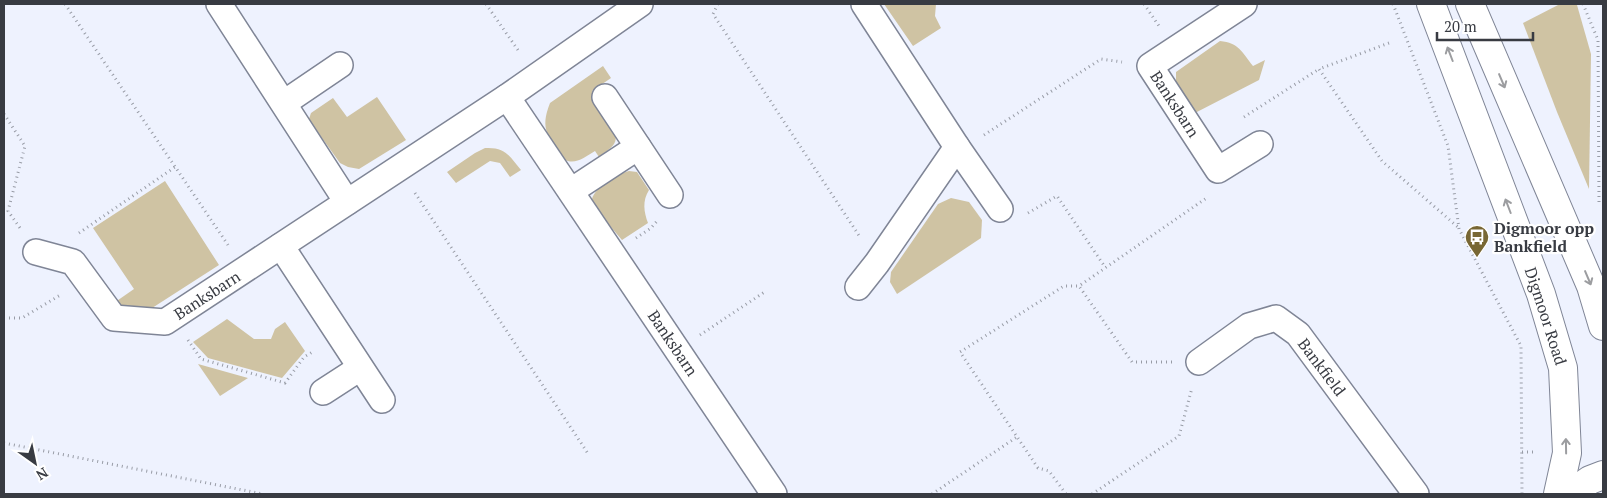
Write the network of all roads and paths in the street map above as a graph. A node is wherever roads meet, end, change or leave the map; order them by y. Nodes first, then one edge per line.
1 (65, 4) edge
2 (219, 4) edge
3 (486, 4) edge
4 (718, 4) edge
5 (864, 4) edge
6 (1244, 4) edge
7 (1393, 4) edge
8 (1431, 4) edge
9 (1470, 4) edge
10 (1583, 4) edge
11 (637, 5) edge
12 (1388, 43) dead end
13 (340, 65) dead end
14 (1150, 66) junction
15 (1319, 69) junction
16 (536, 76) junction
17 (507, 97) junction
18 (605, 97) dead end
19 (284, 103) junction
20 (4, 114) edge
21 (1240, 120) dead end
22 (1260, 144) dead end
23 (638, 147) junction
24 (957, 147) junction
25 (175, 166) junction
26 (398, 169) junction
27 (1218, 170) junction
28 (572, 191) junction
29 (670, 195) joint
30 (347, 202) junction
31 (1599, 204) dead end
32 (1000, 209) joint
33 (1459, 229) junction
34 (281, 246) junction
35 (42, 253) junction
36 (613, 253) junction
37 (877, 263) junction
38 (1105, 268) junction
39 (245, 270) junction
40 (86, 279) junction
41 (1079, 286) junction
42 (858, 287) dead end
43 (766, 291) dead end
44 (173, 317) junction
45 (4, 318) edge
46 (1603, 326) edge
47 (340, 336) junction
48 (677, 350) junction
49 (1199, 362) junction
50 (360, 368) junction
51 (323, 392) dead end
52 (382, 400) dead end
53 (1017, 437) junction
54 (4, 443) edge
55 (589, 455) dead end
56 (1603, 476) edge
57 (263, 494) edge
58 (774, 494) edge
59 (932, 494) edge
60 (1066, 494) edge
61 (1092, 494) edge
62 (1416, 494) edge
63 (1522, 494) edge
64 (1558, 494) edge
65 (1570, 494) edge

1 - 25 path
2 - 19 street
3 - 16 path
4 - 37 path
5 - 24 street
6 - 14 street, Banksbarn
7 - 33 path
64 -> 8 street, Digmoor Road
9 -> 46 street
10 - 31 path
11 - 16 street, Banksbarn
12 - 15 path
13 - 19 street
14 - 24 path
14 - 27 street, Banksbarn
15 - 21 path
15 - 33 path
16 - 17 street, Banksbarn
17 - 26 street, Banksbarn
17 - 28 street, Banksbarn
18 - 23 street
19 - 30 street
20 - 35 path
22 - 27 street
23 - 28 street
23 - 29 street
24 - 32 street
24 - 37 street
25 - 35 path
25 - 39 path
26 - 30 street, Banksbarn
26 - 55 path
27 - 38 path
28 - 36 street, Banksbarn
29 - 36 path
30 - 34 street, Banksbarn
32 - 38 path
33 - 63 path
34 - 39 street, Banksbarn
34 - 47 street
35 - 40 street, Banksbarn
36 - 48 street, Banksbarn
37 - 42 street
38 - 41 path
39 - 44 street, Banksbarn
40 - 44 street, Banksbarn
40 - 45 path
41 - 49 path
41 - 53 path
43 - 48 path
44 - 47 path
47 - 50 street
48 - 58 street, Banksbarn
49 - 61 path
49 - 62 street, Bankfield
50 - 51 street
50 - 52 street
53 - 59 path
53 - 60 path
54 - 57 path
56 - 65 street

